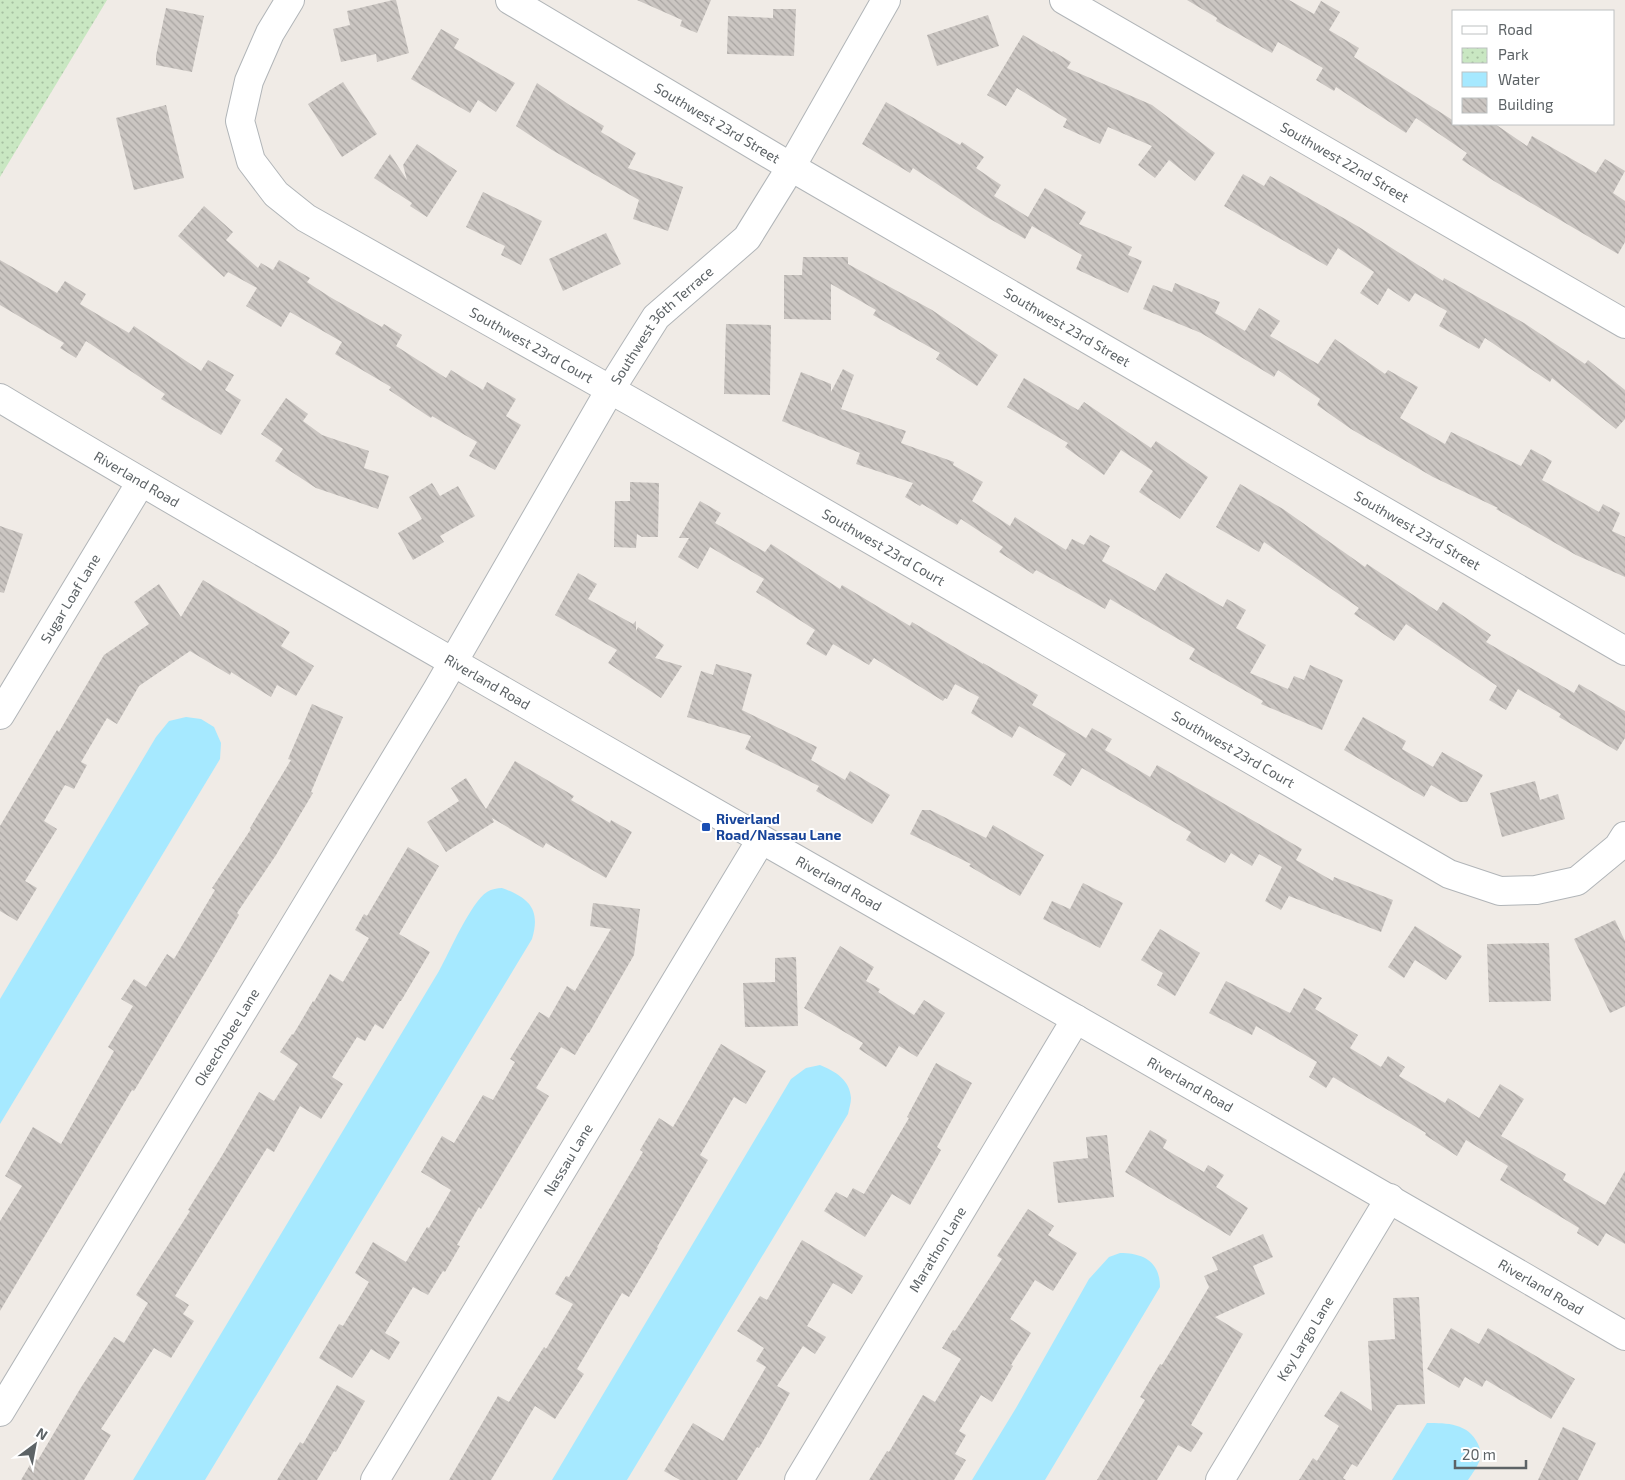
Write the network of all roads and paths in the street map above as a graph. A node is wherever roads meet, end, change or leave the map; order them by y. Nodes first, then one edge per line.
1 (290, 0) edge
2 (510, 0) edge
3 (886, 0) edge
4 (1064, 0) edge
5 (791, 167) junction
6 (1625, 324) edge
7 (610, 390) junction
8 (0, 398) edge
9 (141, 482) junction
10 (1625, 651) edge
11 (453, 662) junction
12 (0, 715) edge
13 (1625, 836) edge
14 (761, 840) junction
15 (1076, 1019) junction
16 (1390, 1198) junction
17 (1625, 1336) edge
18 (0, 1412) edge
19 (376, 1480) edge
20 (799, 1480) edge
21 (1220, 1480) edge

1 - 7 street, Southwest 23rd Court
2 - 5 street, Southwest 23rd Street
3 - 5 street, Southwest 36th Terrace
4 - 6 street, Southwest 22nd Street
5 - 7 street, Southwest 36th Terrace
5 - 10 street, Southwest 23rd Street
7 - 11 street, Southwest 36th Terrace
7 - 13 street, Southwest 23rd Court
8 - 9 street, Riverland Road
9 - 11 street, Riverland Road
9 - 12 street, Sugar Loaf Lane
11 - 14 street, Riverland Road
11 - 18 street, Okeechobee Lane
14 - 15 street, Riverland Road
14 - 19 street, Nassau Lane
15 - 16 street, Riverland Road
15 - 20 street, Marathon Lane
16 - 17 street, Riverland Road
16 - 21 street, Key Largo Lane

